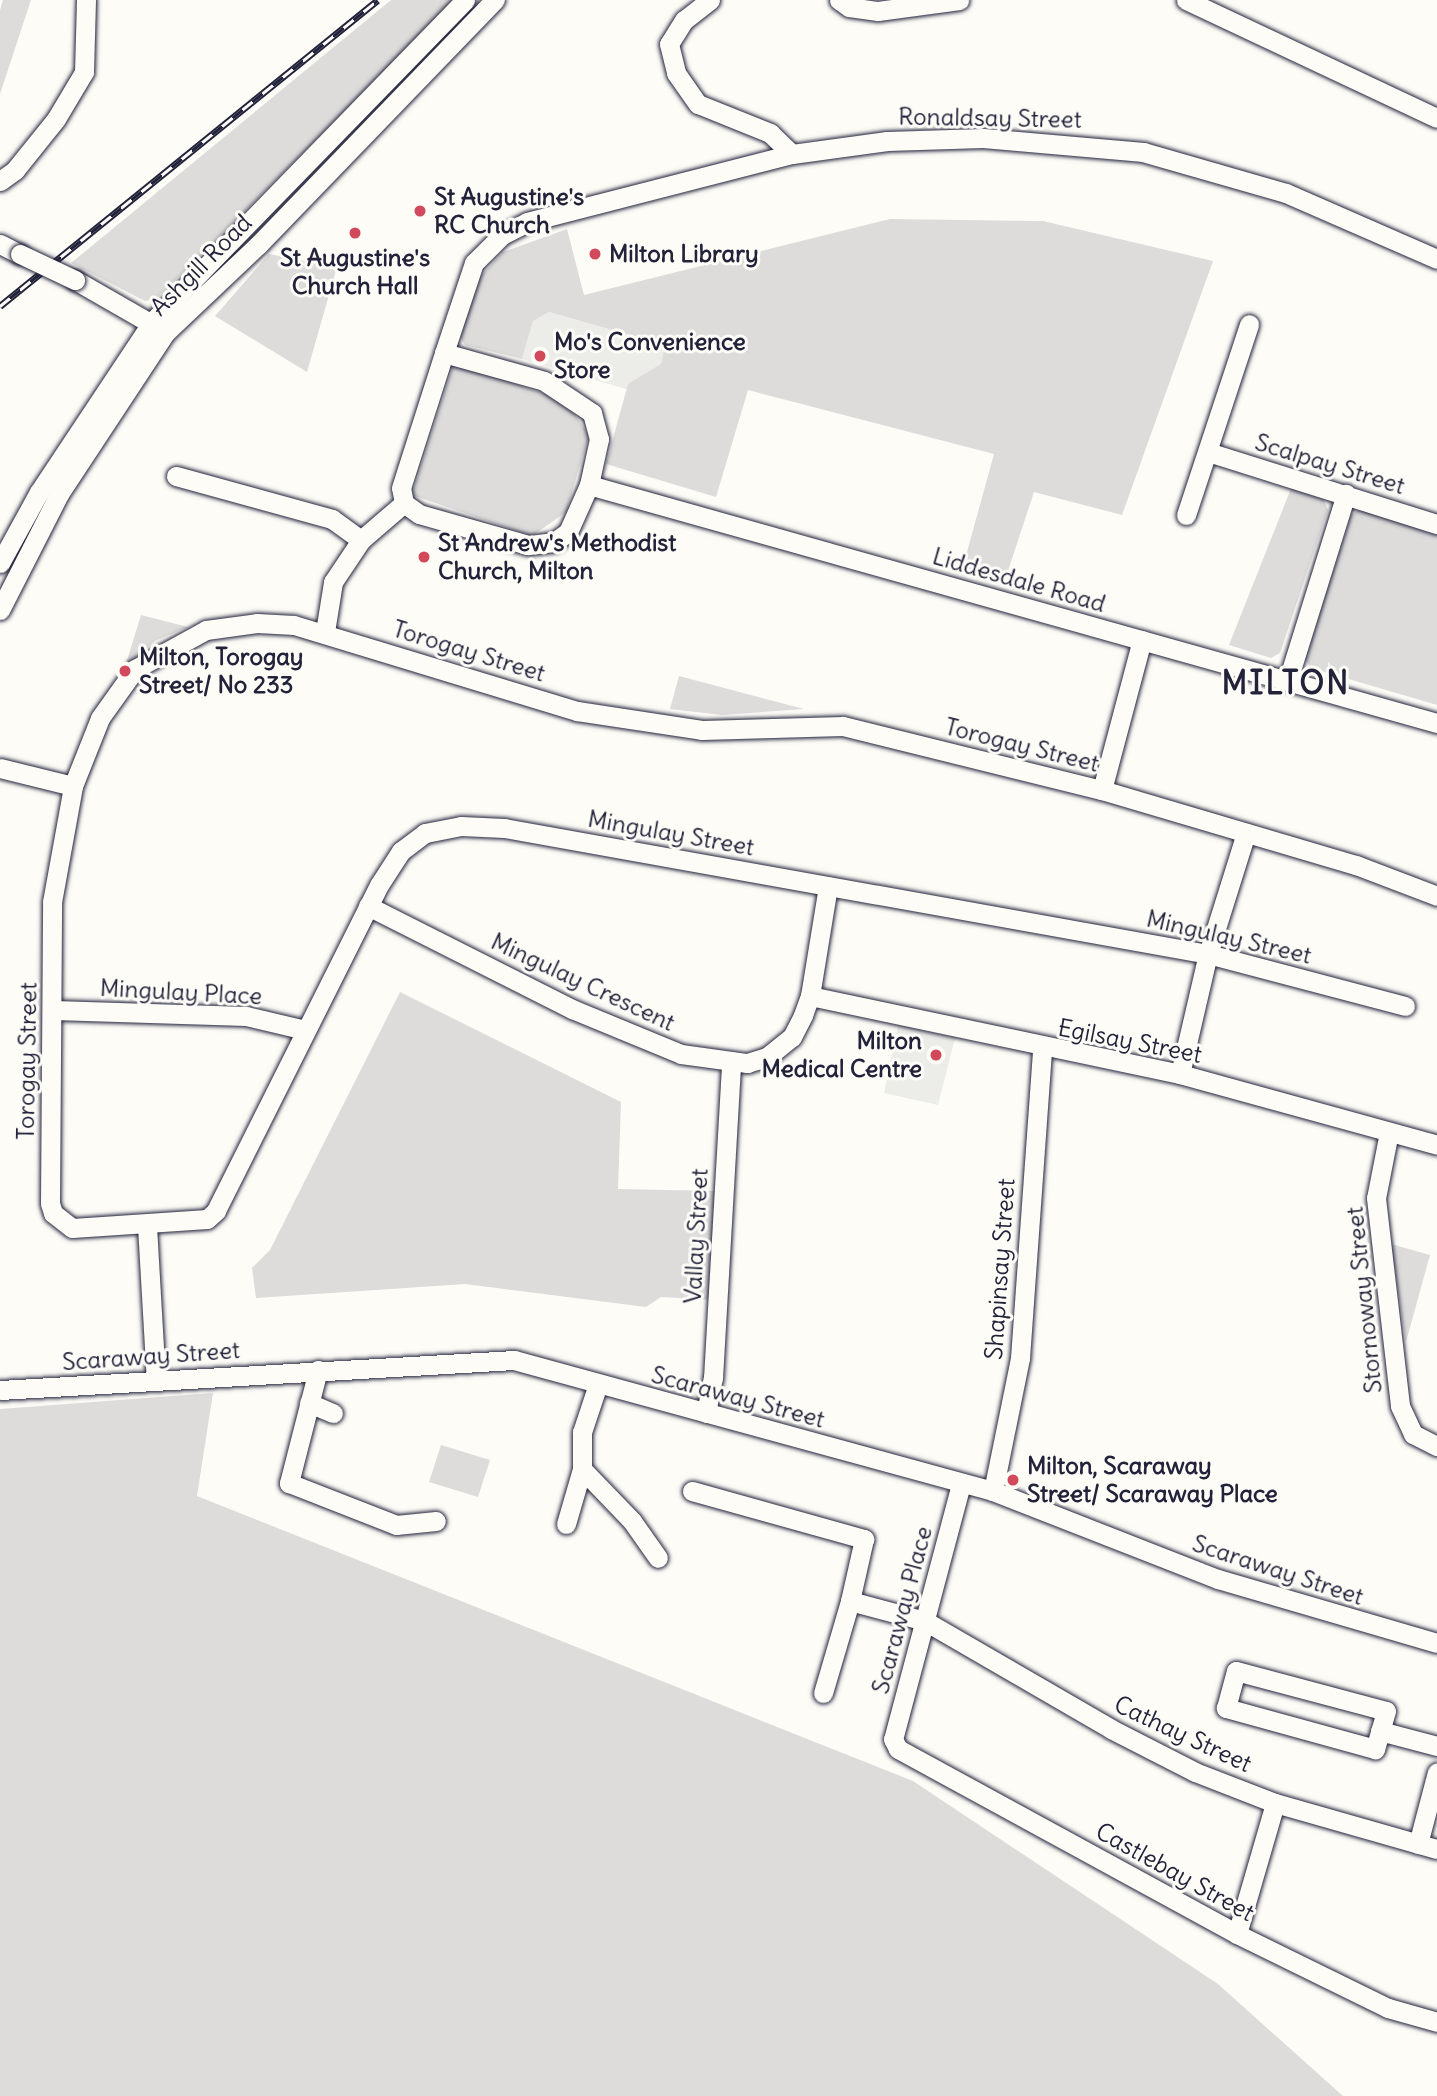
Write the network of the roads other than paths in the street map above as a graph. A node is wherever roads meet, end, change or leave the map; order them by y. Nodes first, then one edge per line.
1 (86, 0) edge
2 (465, 0) edge
3 (495, 0) edge
4 (710, 0) edge
5 (839, 0) edge
6 (959, 0) edge
7 (1186, 0) edge
8 (1437, 118) edge
9 (792, 153) junction
10 (0, 181) edge
11 (0, 244) edge
12 (1437, 259) edge
13 (1249, 324) dead end
14 (159, 327) junction
15 (444, 353) junction
16 (1208, 452) junction
17 (176, 476) dead end
18 (589, 485) junction
19 (1346, 494) junction
20 (404, 503) junction
21 (1186, 515) dead end
22 (1437, 524) edge
23 (361, 540) junction
24 (0, 564) edge
25 (0, 610) edge
26 (325, 632) junction
27 (1142, 640) junction
28 (1288, 680) junction
29 (1437, 723) edge
30 (0, 768) edge
31 (72, 786) junction
32 (1102, 790) junction
33 (1246, 832) junction
34 (828, 886) junction
35 (1437, 896) edge
36 (368, 906) junction
37 (1208, 954) junction
38 (810, 996) junction
39 (1405, 1006) dead end
40 (53, 1010) junction
41 (304, 1030) junction
42 (1042, 1048) junction
43 (731, 1062) junction
44 (1180, 1074) junction
45 (1390, 1132) junction
46 (1437, 1145) edge
47 (147, 1226) junction
48 (318, 1370) junction
49 (156, 1380) junction
50 (598, 1384) junction
51 (0, 1390) edge
52 (309, 1403) junction
53 (333, 1413) dead end
54 (706, 1413) junction
55 (1437, 1446) edge
56 (582, 1468) junction
57 (961, 1484) junction
58 (692, 1491) dead end
59 (993, 1491) junction
60 (436, 1521) dead end
61 (566, 1524) dead end
62 (658, 1558) dead end
63 (850, 1601) junction
64 (925, 1621) junction
65 (1437, 1643) edge
66 (823, 1693) dead end
67 (1380, 1731) junction
68 (1437, 1746) edge
69 (898, 1749) joint
70 (1437, 1772) edge
71 (1275, 1803) junction
72 (1418, 1844) junction
73 (1437, 1849) edge
74 (1237, 1934) junction
75 (1437, 2022) edge

1 - 10 street
2 - 14 street, Ashgill Road
3 - 14 street, Ashgill Road
4 - 9 street
5 - 6 street
7 - 8 street
9 - 12 street, Ronaldsay Street
9 - 15 street, Ronaldsay Street
11 - 14 street, bridge
13 - 16 street
14 - 24 street, Ashgill Road
14 - 25 street, Ashgill Road
15 - 18 street
15 - 20 street
16 - 19 street, Scalpay Street
16 - 21 street
17 - 23 street
18 - 20 street
18 - 27 street, Liddesdale Road
19 - 22 street, Scalpay Street
19 - 28 street
20 - 23 street
23 - 26 street
26 - 31 street, Torogay Street
26 - 32 street, Torogay Street
27 - 28 street, Liddesdale Road
27 - 32 street
28 - 29 street, Liddesdale Road
30 - 31 street
31 - 40 street, Torogay Street
32 - 33 street, Torogay Street
33 - 35 street, Torogay Street
33 - 37 street
34 - 36 street, Mingulay Street
34 - 37 street, Mingulay Street
34 - 38 street, Mingulay Crescent
36 - 41 street, Mingulay Street
36 - 43 street, Mingulay Crescent
37 - 39 street, Mingulay Street
37 - 44 street
38 - 42 street, Egilsay Street
38 - 43 street, Mingulay Crescent
40 - 41 street, Mingulay Place
40 - 47 street, Torogay Street
41 - 47 street, Mingulay Street
42 - 44 street, Egilsay Street
42 - 59 street, Shapinsay Street
43 - 54 street, Vallay Street
44 - 45 street, Egilsay Street
45 - 46 street, Egilsay Street
45 - 55 street, Stornoway Street
47 - 49 street
48 - 49 street, Scaraway Street
48 - 50 street, Scaraway Street
48 - 52 street
49 - 51 street, Scaraway Street
50 - 54 street, Scaraway Street
50 - 56 street
52 - 53 street
52 - 60 street
54 - 57 street, Scaraway Street
56 - 61 street
56 - 62 street
57 - 59 street, Scaraway Street
57 - 64 street, Scaraway Place
58 - 63 street
59 - 65 street, Scaraway Street
63 - 64 street, Cathay Street
63 - 66 street
64 - 69 street, Scaraway Place
64 - 71 street, Cathay Street
67 - 67 street
67 - 68 street
69 - 74 street, Castlebay Street
70 - 72 street
71 - 72 street, Cathay Street
71 - 74 street
72 - 73 street, Cathay Street
74 - 75 street, Castlebay Street

